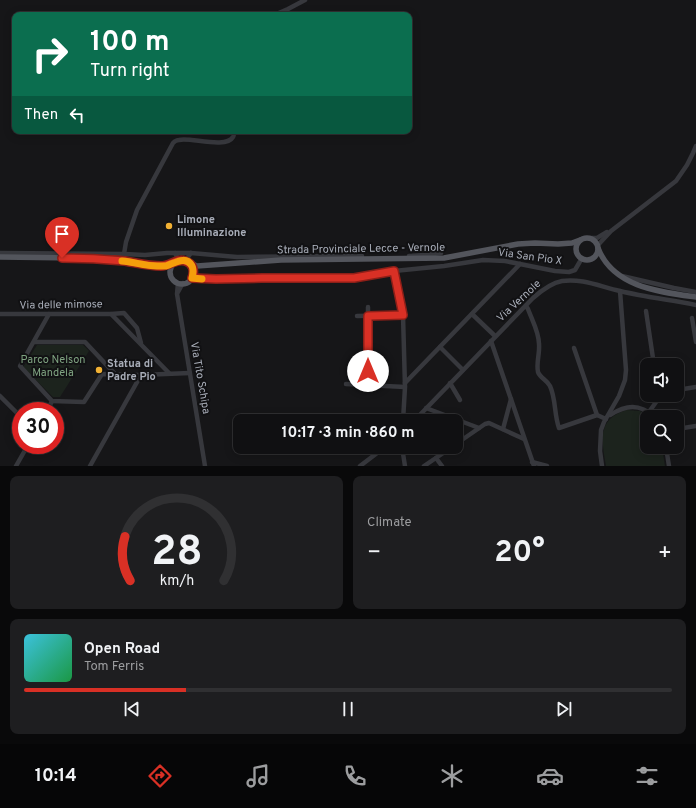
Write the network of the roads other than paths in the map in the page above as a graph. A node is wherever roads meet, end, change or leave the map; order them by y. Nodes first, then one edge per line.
1 (305, 0) edge
2 (281, 12) edge
3 (233, 134) edge
4 (696, 146) edge
5 (611, 231) junction
6 (590, 238) junction
7 (580, 240) junction
8 (558, 244) junction
9 (598, 246) junction
10 (577, 251) junction
11 (0, 253) edge
12 (176, 253) junction
13 (191, 253) junction
14 (441, 253) dead end
15 (124, 254) junction
16 (0, 257) edge
17 (582, 258) junction
18 (591, 259) junction
19 (176, 262) junction
20 (188, 262) junction
21 (520, 264) junction
22 (210, 265) junction
23 (154, 266) junction
24 (609, 266) junction
25 (394, 271) junction
26 (170, 274) junction
27 (620, 275) junction
28 (192, 276) junction
29 (181, 283) junction
30 (620, 291) junction
31 (696, 292) edge
32 (696, 298) edge
33 (696, 305) edge
34 (526, 306) junction
35 (368, 307) dead end
36 (646, 310) dead end
37 (0, 314) edge
38 (49, 314) junction
39 (111, 314) junction
40 (472, 314) junction
41 (403, 315) junction
42 (357, 316) dead end
43 (368, 316) junction
44 (692, 318) dead end
45 (495, 336) junction
46 (491, 341) junction
47 (34, 342) junction
48 (696, 342) edge
49 (141, 344) junction
50 (440, 347) junction
51 (574, 348) dead end
52 (653, 358) edge
53 (463, 370) junction
54 (169, 373) junction
55 (190, 373) junction
56 (115, 374) junction
57 (140, 374) junction
58 (450, 383) junction
59 (346, 384) dead end
60 (368, 385) junction
61 (405, 385) junction
62 (696, 387) edge
63 (684, 389) edge
64 (0, 396) edge
65 (511, 399) junction
66 (460, 400) dead end
67 (52, 401) joint
68 (426, 408) junction
69 (12, 409) edge
70 (646, 410) edge
71 (403, 414) edge
72 (420, 414) edge
73 (597, 415) junction
74 (607, 418) junction
75 (696, 426) edge
76 (479, 428) junction
77 (684, 428) edge
78 (503, 429) junction
79 (463, 439) edge
80 (524, 439) junction
81 (23, 454) edge
82 (376, 454) edge
83 (403, 454) edge
84 (442, 454) edge
85 (667, 454) edge
86 (436, 458) junction
87 (533, 464) edge
88 (16, 466) edge
89 (90, 466) edge
90 (206, 466) edge
91 (360, 466) edge
92 (406, 466) edge
93 (424, 466) edge
94 (442, 466) edge
95 (547, 466) edge
96 (602, 466) edge
97 (669, 466) edge

1 - 2 street
3 - 15 street
4 - 5 street
5 - 6 street
5 - 9 street
6 - 7 main road, Strada Provinciale Lecce - Vernole
6 - 9 main road
7 - 8 main road, Strada Provinciale Lecce - Vernole
7 - 10 main road
8 - 10 main road, Strada Provinciale Lecce - Vernole
8 - 22 main road, Strada Provinciale Lecce - Vernole
9 - 18 main road
9 - 24 main road
10 - 17 main road
11 - 15 street
12 - 13 street
12 - 15 street
12 - 19 street
13 - 14 street
13 - 20 street
16 - 23 main road, Strada Provinciale Lecce - Vernole
17 - 18 main road
17 - 21 street, Via San Pio X
18 - 24 main road
19 - 20 main road, Strada Provinciale Lecce - Vernole
19 - 23 main road, Strada Provinciale Lecce - Vernole
19 - 26 main road
20 - 22 main road, Strada Provinciale Lecce - Vernole
20 - 28 main road
21 - 25 street, Via San Pio X
21 - 40 street
22 - 28 main road, Strada Provinciale Lecce - Vernole
23 - 26 main road, Strada Provinciale Lecce - Vernole
24 - 27 main road
25 - 28 street, Via San Pio X
25 - 41 street
26 - 29 main road, Strada Provinciale Lecce - Vernole
27 - 31 street
27 - 32 main road
28 - 29 main road, Strada Provinciale Lecce - Vernole
29 - 55 street, Via Tito Schipa
30 - 33 street, Via Vernole
30 - 34 street, Via Vernole
30 - 74 street
34 - 45 street, Via Vernole
34 - 73 street
35 - 43 street
36 - 52 street
37 - 38 street, Via delle mimose
38 - 39 street, Via delle mimose
38 - 47 street
39 - 49 street, Via delle mimose
39 - 49 street
40 - 45 street
40 - 50 street
41 - 43 street
41 - 61 street
42 - 43 street
43 - 60 street
44 - 48 street
45 - 46 street, Via Vernole
46 - 53 street, Via Vernole
46 - 65 street
47 - 56 street
47 - 67 street
49 - 54 street, Via delle mimose
50 - 53 street
50 - 61 street
51 - 73 street
53 - 58 street, Via Vernole
54 - 55 street
54 - 57 street
55 - 90 street, Via Tito Schipa
56 - 57 street
56 - 67 street
57 - 89 street
58 - 66 street
58 - 68 street, Via Vernole
59 - 60 street
60 - 61 street
61 - 71 street
62 - 63 street
64 - 69 street
65 - 78 street
65 - 80 street
68 - 72 street, Via Vernole
68 - 76 street
70 - 74 street
73 - 74 street
74 - 96 street
75 - 77 street
76 - 78 street
76 - 79 street
78 - 80 street
80 - 87 street
81 - 88 street
82 - 91 street
83 - 92 street
84 - 86 street
85 - 97 street
86 - 93 street
86 - 94 street
87 - 95 street

